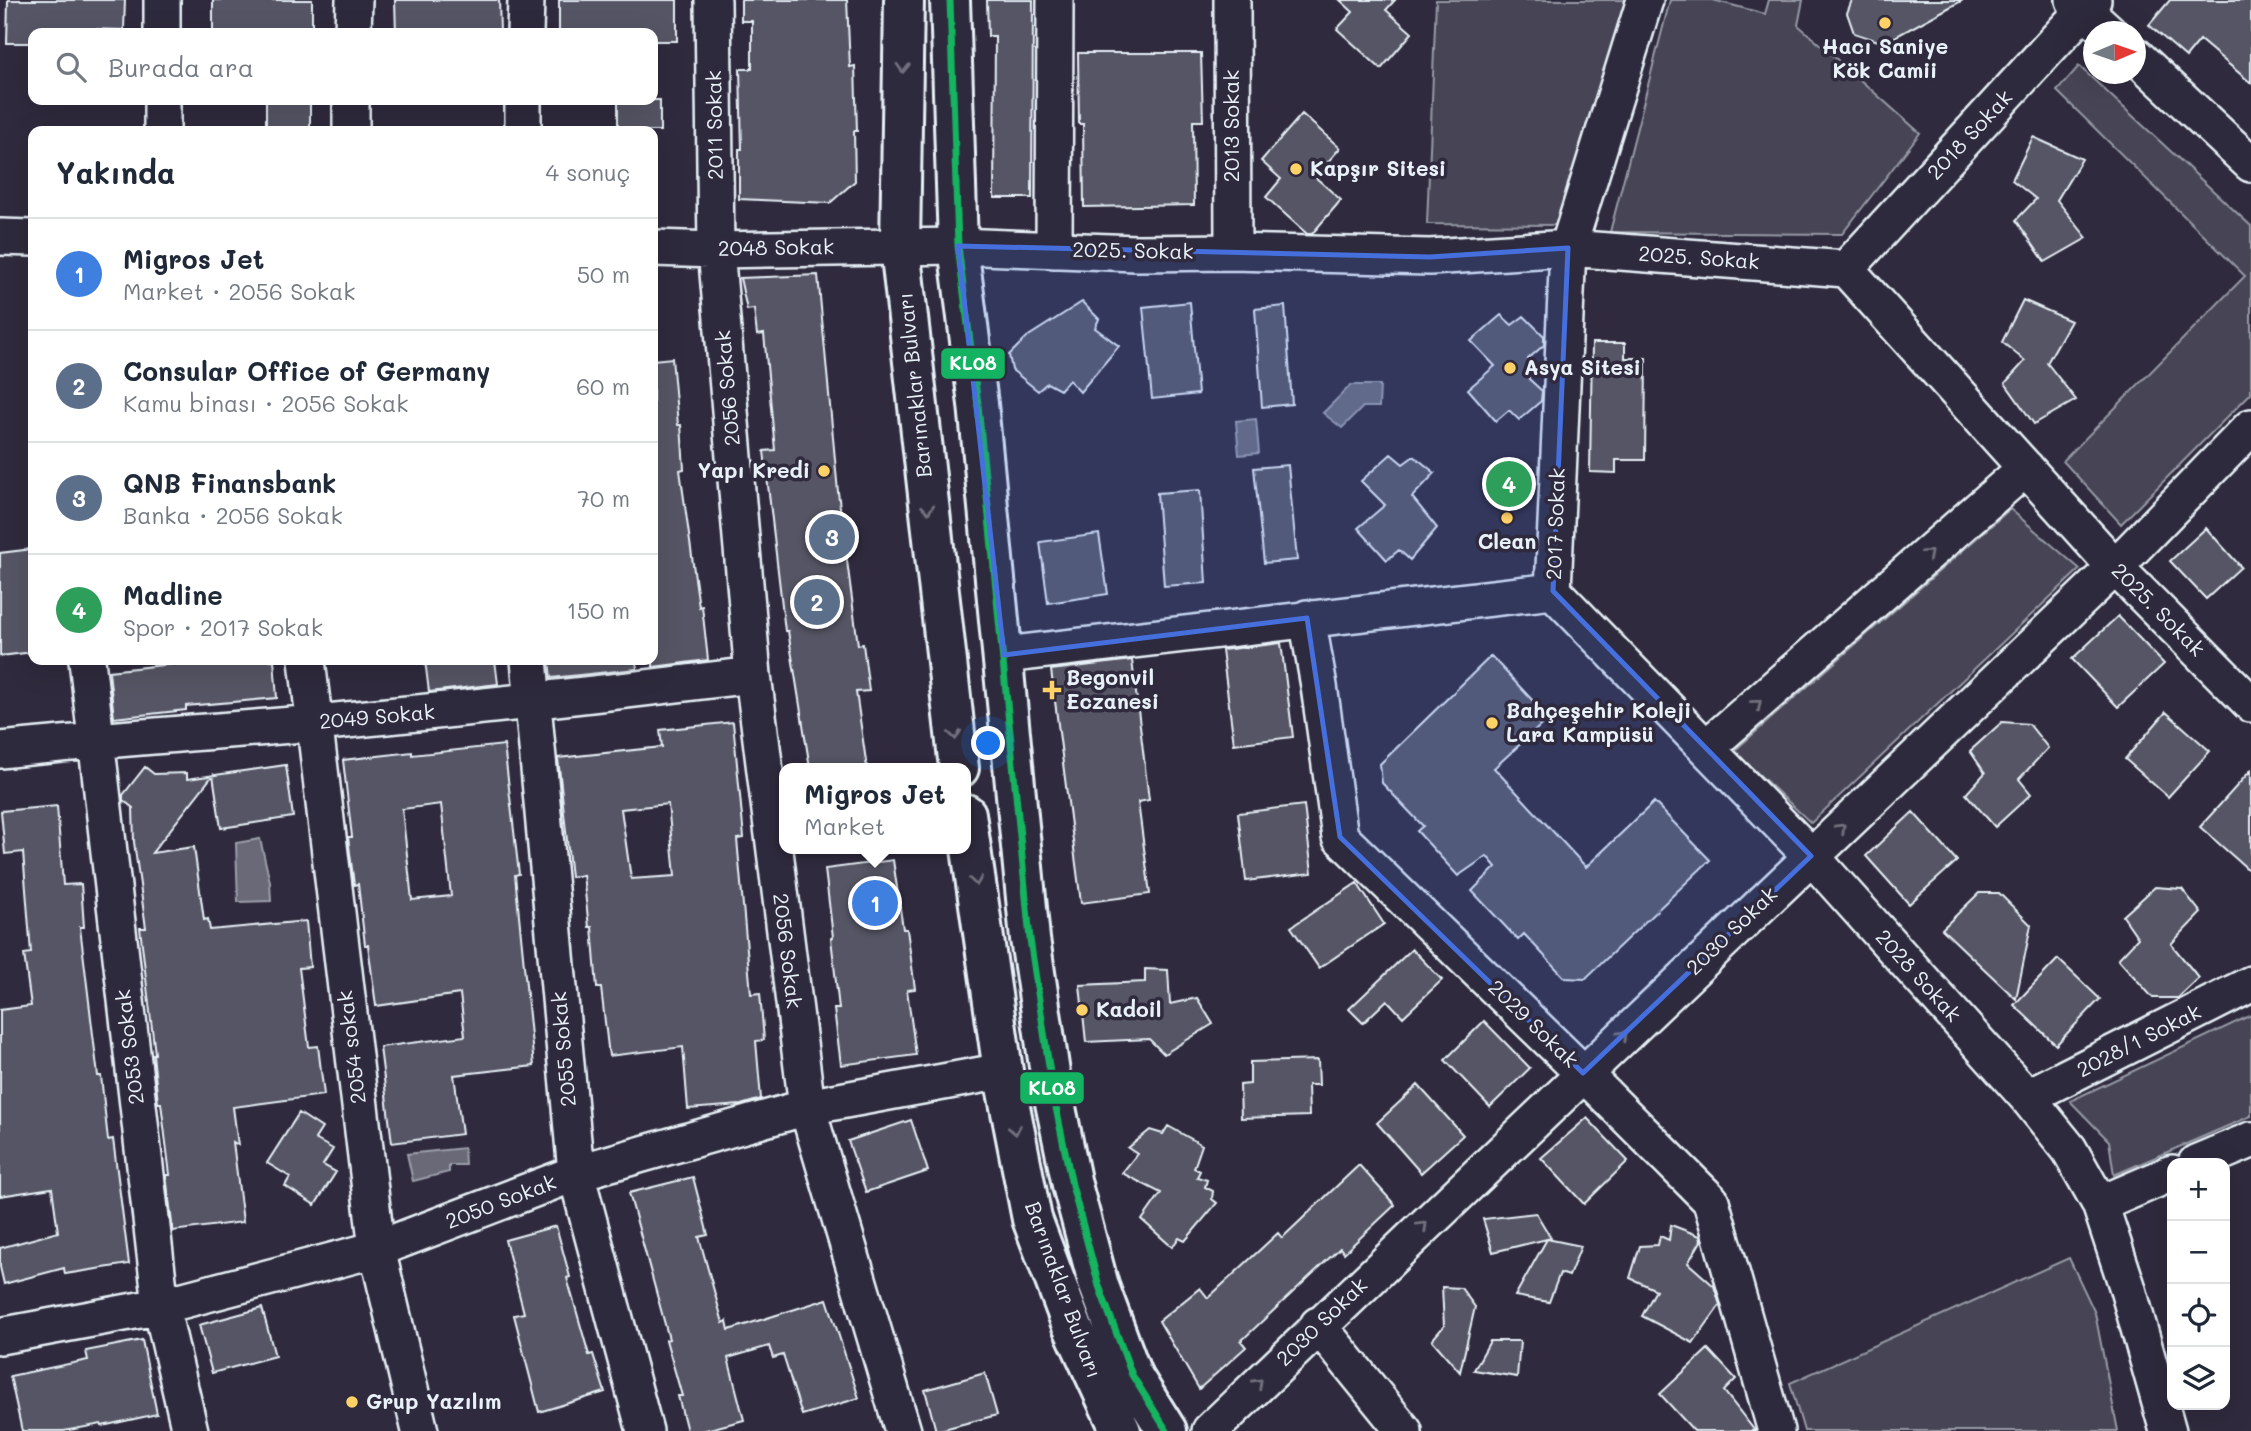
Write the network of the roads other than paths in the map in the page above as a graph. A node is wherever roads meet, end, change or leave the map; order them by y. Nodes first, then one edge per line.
1 (162, 0) edge
2 (354, 0) edge
3 (526, 0) edge
4 (713, 0) edge
5 (904, 0) edge
6 (950, 0) edge
7 (1055, 0) edge
8 (1232, 0) edge
9 (1645, 0) edge
10 (2091, 10) edge
11 (162, 28) edge
12 (353, 28) edge
13 (525, 28) edge
14 (2146, 65) edge
15 (162, 105) edge
16 (351, 105) edge
17 (523, 105) edge
18 (162, 126) edge
19 (351, 126) edge
20 (523, 126) edge
21 (2251, 164) edge
22 (0, 237) edge
23 (28, 238) edge
24 (958, 246) junction
25 (900, 247) junction
26 (658, 248) edge
27 (1568, 248) junction
28 (716, 250) junction
29 (1054, 250) junction
30 (1233, 252) junction
31 (1846, 269) junction
32 (2251, 427) edge
33 (2026, 468) junction
34 (2115, 567) junction
35 (1553, 591) junction
36 (1307, 618) junction
37 (1004, 654) junction
38 (88, 665) edge
39 (307, 665) edge
40 (529, 665) edge
41 (753, 675) junction
42 (533, 702) junction
43 (2251, 704) edge
44 (313, 723) junction
45 (95, 740) junction
46 (1706, 748) junction
47 (0, 750) edge
48 (958, 763) edge
49 (971, 849) edge
50 (1811, 856) junction
51 (2251, 984) edge
52 (1003, 1071) junction
53 (1583, 1073) junction
54 (2027, 1097) junction
55 (807, 1107) junction
56 (2251, 1140) edge
57 (2208, 1158) edge
58 (576, 1173) junction
59 (2167, 1175) edge
60 (2100, 1204) junction
61 (377, 1249) junction
62 (161, 1306) junction
63 (1318, 1325) junction
64 (0, 1336) edge
65 (1116, 1427) edge
66 (190, 1431) edge
67 (420, 1431) edge
68 (645, 1431) edge
69 (903, 1431) edge
70 (1167, 1431) edge
71 (1210, 1431) edge
72 (1404, 1431) edge
73 (1776, 1431) edge
74 (2168, 1431) edge

1 - 11 street
2 - 12 street
3 - 13 street
4 - 28 street, 2011 Sokak
5 -> 25 main road, Barınaklar Bulvarı
6 - 24 main road, Barınaklar Bulvarı
7 - 29 street
8 - 30 street, 2013 Sokak
9 - 27 street, 2017 Sokak
10 - 31 street, 2018 Sokak
14 - 21 street
15 - 18 street
16 - 19 street
17 - 20 street
22 - 23 street
24 - 25 street, 2025. Sokak
24 - 29 street, 2025. Sokak
24 - 37 main road, Barınaklar Bulvarı
25 - 28 street, 2048 Sokak
25 -> 48 main road, Barınaklar Bulvarı
26 - 28 street, 2048 Sokak
27 - 30 street, 2025. Sokak
27 - 31 street, 2025. Sokak
27 - 35 street, 2017 Sokak
28 - 41 street, 2056 Sokak
29 - 30 street, 2025. Sokak
31 - 33 street, 2025. Sokak
32 - 34 street, 2030 Sokak
33 - 34 street, 2025. Sokak
46 -> 33 street
34 - 43 street, 2025. Sokak
50 -> 34 street, 2030 Sokak
35 - 36 street, 2017 Sokak
35 - 46 street, 2028 Sokak
36 - 37 street, 2017 Sokak
36 - 53 street, 2029 Sokak
37 - 70 main road, Barınaklar Bulvarı
38 - 45 street, 2053 Sokak
39 - 44 street, 2054 sokak
40 - 42 street, 2055 Sokak
41 - 42 street, 2049 Sokak
41 - 55 street, 2056 Sokak
42 - 44 street, 2049 Sokak
42 - 58 street, 2055 Sokak
44 - 45 street, 2049 Sokak
44 - 61 street, 2054 sokak
45 - 47 street, 2049 Sokak
45 - 62 street, 2053 Sokak
46 - 50 street, 2028 Sokak
49 -> 52 main road, Barınaklar Bulvarı
53 -> 50 street, 2030 Sokak
50 - 54 street, 2028 Sokak
51 - 54 street, 2028/1 Sokak
52 - 55 street, 2050 Sokak
52 -> 65 main road, Barınaklar Bulvarı
63 -> 53 street, 2030 Sokak
53 - 73 street, 2029 Sokak
54 - 60 street, 2028 Sokak
55 - 58 street, 2050 Sokak
55 - 69 street, 2056 Sokak
56 - 57 street
58 - 61 street, 2050 Sokak
58 - 68 street, 2055 Sokak
59 - 60 street
60 - 74 street, 2028 Sokak
61 - 62 street, 2050 Sokak
61 - 67 street, 2054 sokak
62 - 64 street, 2050 Sokak
62 - 66 street, 2053 Sokak
71 -> 63 street, 2030 Sokak
63 - 72 street

